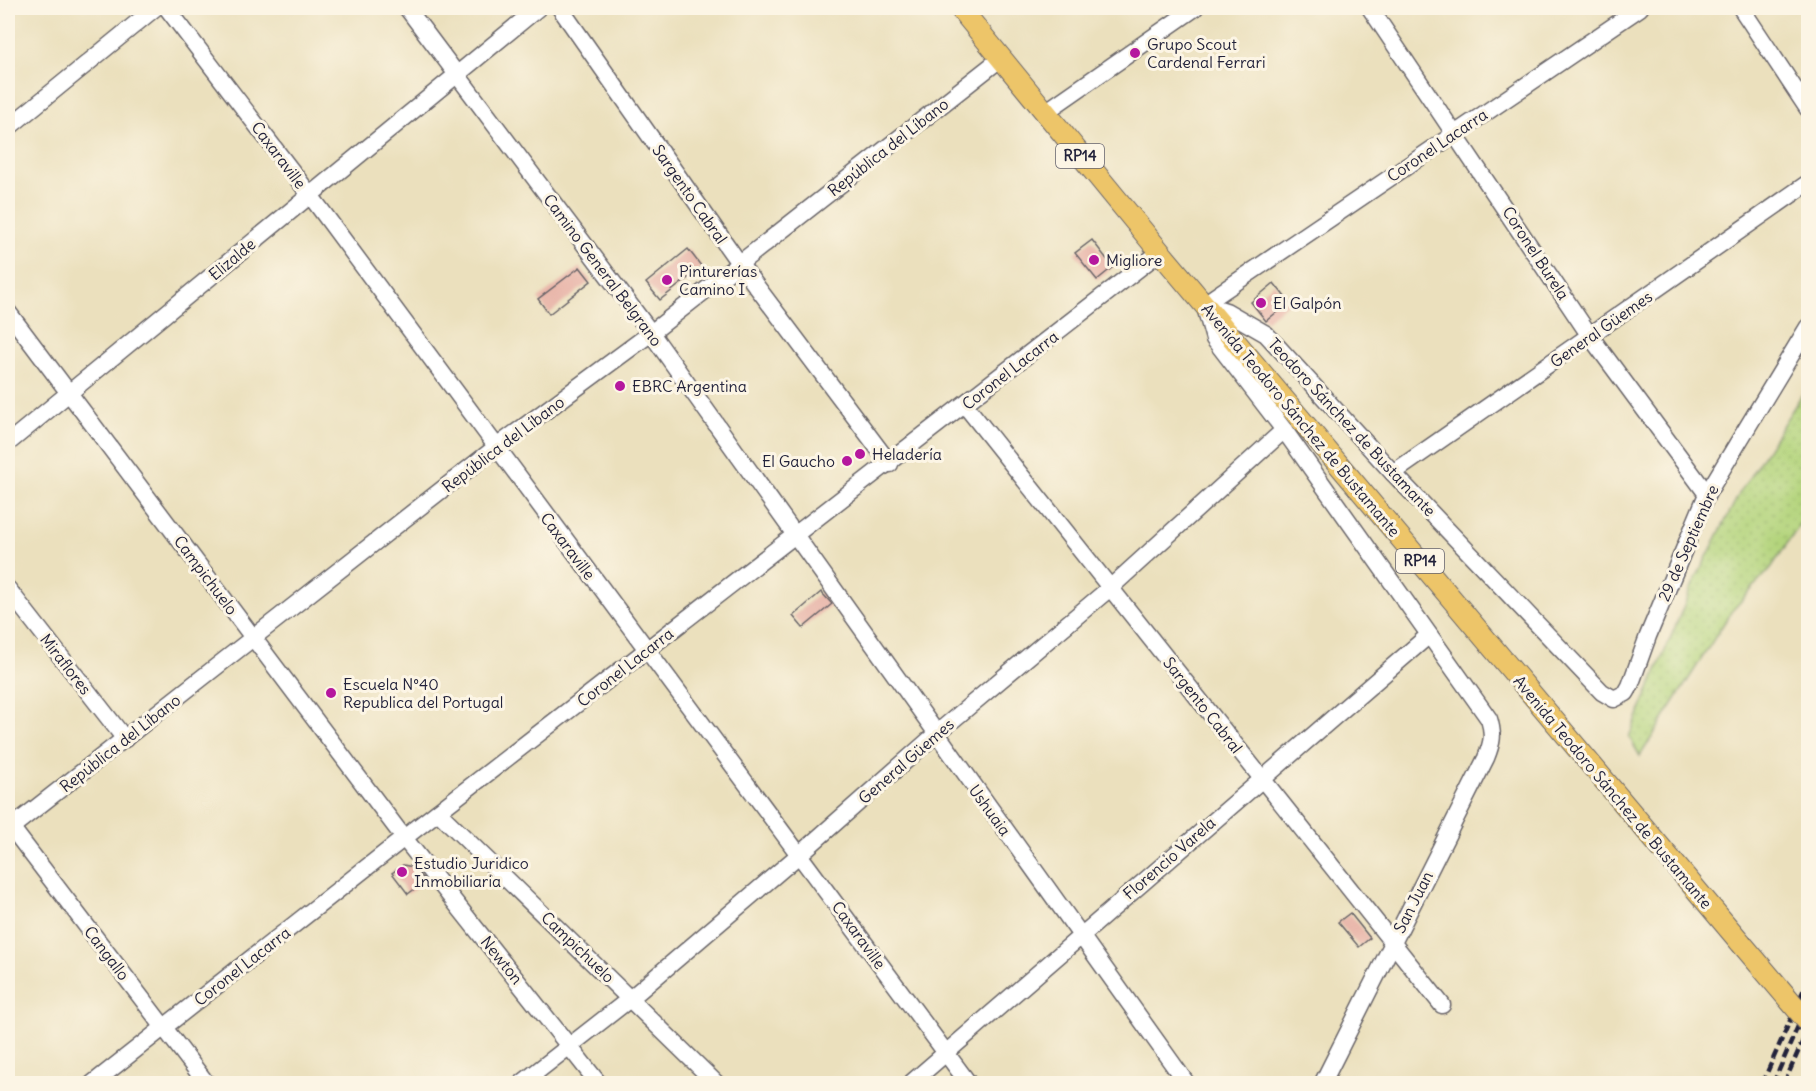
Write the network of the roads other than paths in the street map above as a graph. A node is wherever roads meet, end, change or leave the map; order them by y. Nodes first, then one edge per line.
1 (155, 8) edge
2 (167, 8) edge
3 (407, 8) edge
4 (538, 8) edge
5 (560, 8) edge
6 (960, 8) edge
7 (1195, 8) edge
8 (1370, 8) edge
9 (1640, 8) edge
10 (1741, 8) edge
11 (1000, 59) junction
12 (456, 75) junction
13 (1809, 109) edge
14 (1044, 112) junction
15 (8, 128) edge
16 (1456, 132) junction
17 (1809, 183) edge
18 (310, 195) junction
19 (1160, 252) junction
20 (739, 263) junction
21 (1204, 304) junction
22 (8, 312) edge
23 (1809, 327) edge
24 (651, 333) junction
25 (1590, 336) junction
26 (70, 393) junction
27 (965, 405) junction
28 (1284, 430) junction
29 (8, 444) edge
30 (495, 448) junction
31 (890, 464) junction
32 (1393, 473) junction
33 (1707, 494) junction
34 (797, 534) junction
35 (1110, 588) junction
36 (8, 589) edge
37 (1429, 635) junction
38 (254, 639) junction
39 (645, 650) junction
40 (1614, 699) joint
41 (936, 734) junction
42 (125, 739) junction
43 (1261, 778) junction
44 (438, 812) junction
45 (9, 827) edge
46 (404, 838) junction
47 (800, 854) junction
48 (1080, 936) junction
49 (1392, 944) junction
50 (631, 998) junction
51 (1442, 1005) dead end
52 (1809, 1022) edge
53 (164, 1028) junction
54 (569, 1045) junction
55 (946, 1052) junction
56 (92, 1083) edge
57 (207, 1083) edge
58 (521, 1083) edge
59 (599, 1083) edge
60 (717, 1083) edge
61 (910, 1083) edge
62 (969, 1083) edge
63 (1187, 1083) edge
64 (1322, 1083) edge

1 - 15 street
2 - 18 street, Caxaraville
3 - 12 street, Camino General Belgrano
4 - 12 street, Elizalde
5 - 20 street, Sargento Cabral
6 - 11 main road, Avenida Teodoro Sánchez de Bustamante / RP14
7 - 14 street
8 - 16 street, Coronel Burela
9 - 16 street, Coronel Lacarra
10 - 13 street
11 - 14 main road, Avenida Teodoro Sánchez de Bustamante / RP14
11 - 20 street, República del Líbano
12 - 18 street, Elizalde
12 - 24 street, Camino General Belgrano
14 - 19 main road, Avenida Teodoro Sánchez de Bustamante / RP14
16 - 21 street, Coronel Lacarra
16 - 25 street, Coronel Burela
17 - 25 street, General Güemes
18 - 26 street, Elizalde
18 - 30 street, Caxaraville
19 - 21 main road, Avenida Teodoro Sánchez de Bustamante / RP14
19 - 27 street, Coronel Lacarra
20 - 24 street, República del Líbano
20 - 31 street, Sargento Cabral
21 - 28 street
21 - 32 street, Teodoro Sánchez de Bustamante
21 - 52 main road, Avenida Teodoro Sánchez de Bustamante / RP14, bridge
22 - 26 street, Campichuelo
23 - 33 street, 29 de Septiembre
24 - 30 street, República del Líbano
24 - 34 street, Camino General Belgrano
25 - 32 street, General Güemes
25 - 33 street, Coronel Burela
26 - 29 street, Elizalde
26 - 38 street, Campichuelo
27 - 31 street, Coronel Lacarra
27 - 35 street, Sargento Cabral
28 - 35 street, General Güemes
28 - 37 street
30 - 38 street, República del Líbano
30 - 39 street, Caxaraville
31 - 34 street, Coronel Lacarra
32 - 40 street, Teodoro Sánchez de Bustamante
33 - 40 street, 29 de Septiembre
34 - 39 street, Coronel Lacarra
34 - 41 street, Ushuaia
35 - 41 street, General Güemes
35 - 43 street, Sargento Cabral
36 - 42 street, Miraflores
37 - 43 street, Florencio Varela
37 - 49 street, San Juan
38 - 42 street, República del Líbano
38 - 46 street, Campichuelo
39 - 44 street, Coronel Lacarra
39 - 47 street, Caxaraville
41 - 47 street, General Güemes
41 - 48 street, Ushuaia
42 - 45 street, República del Líbano
43 - 48 street, Florencio Varela
43 - 49 street, Sargento Cabral
44 - 46 street, Coronel Lacarra
44 - 50 street, Campichuelo
45 - 53 street, Cangallo
46 - 53 street, Coronel Lacarra
46 - 54 street, Newton
47 - 50 street, General Güemes
47 - 55 street, Caxaraville
48 - 55 street, Florencio Varela
48 - 63 street, Ushuaia
49 - 51 street, Sargento Cabral
49 - 64 street, San Juan
50 - 54 street, General Güemes
50 - 60 street, Campichuelo
53 - 56 street, Coronel Lacarra
53 - 57 street, Cangallo
54 - 58 street, General Güemes
54 - 59 street, Newton
55 - 61 street, Florencio Varela
55 - 62 street, Caxaraville

